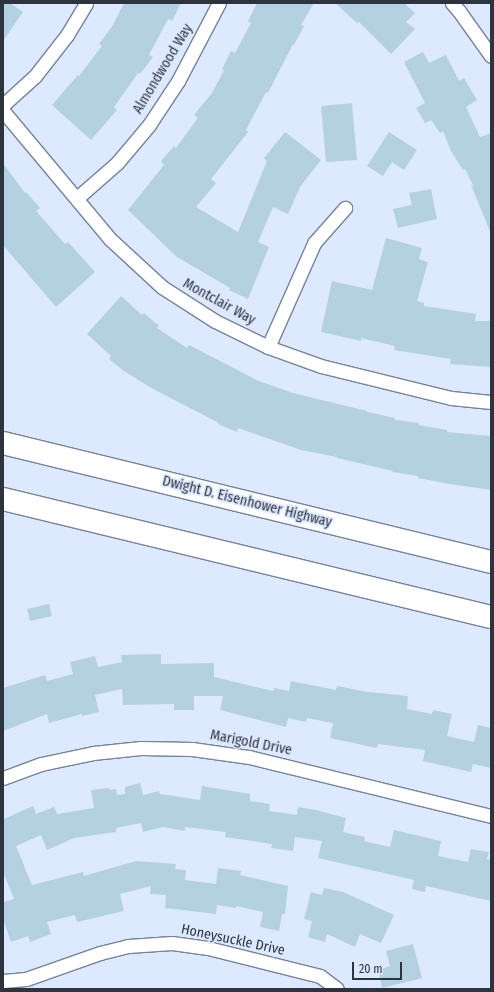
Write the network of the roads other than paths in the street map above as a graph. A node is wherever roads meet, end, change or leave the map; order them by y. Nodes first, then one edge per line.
1 (86, 3) edge
2 (220, 3) edge
3 (452, 3) edge
4 (491, 56) edge
5 (3, 105) edge
6 (3, 111) edge
7 (77, 198) junction
8 (345, 208) dead end
9 (268, 346) junction
10 (491, 402) edge
11 (3, 443) edge
12 (3, 499) edge
13 (491, 562) edge
14 (491, 617) edge
15 (3, 778) edge
16 (491, 816) edge
17 (3, 981) edge
18 (337, 989) edge

1 - 5 street
2 - 7 street, Almondwood Way
3 - 4 street
6 - 7 street, Montclair Way
7 - 9 street, Montclair Way
8 - 9 street
9 - 10 street, Montclair Way
11 - 13 highway, Dwight D. Eisenhower Highway
12 - 14 highway
15 - 16 street, Marigold Drive
17 - 18 street, Honeysuckle Drive

